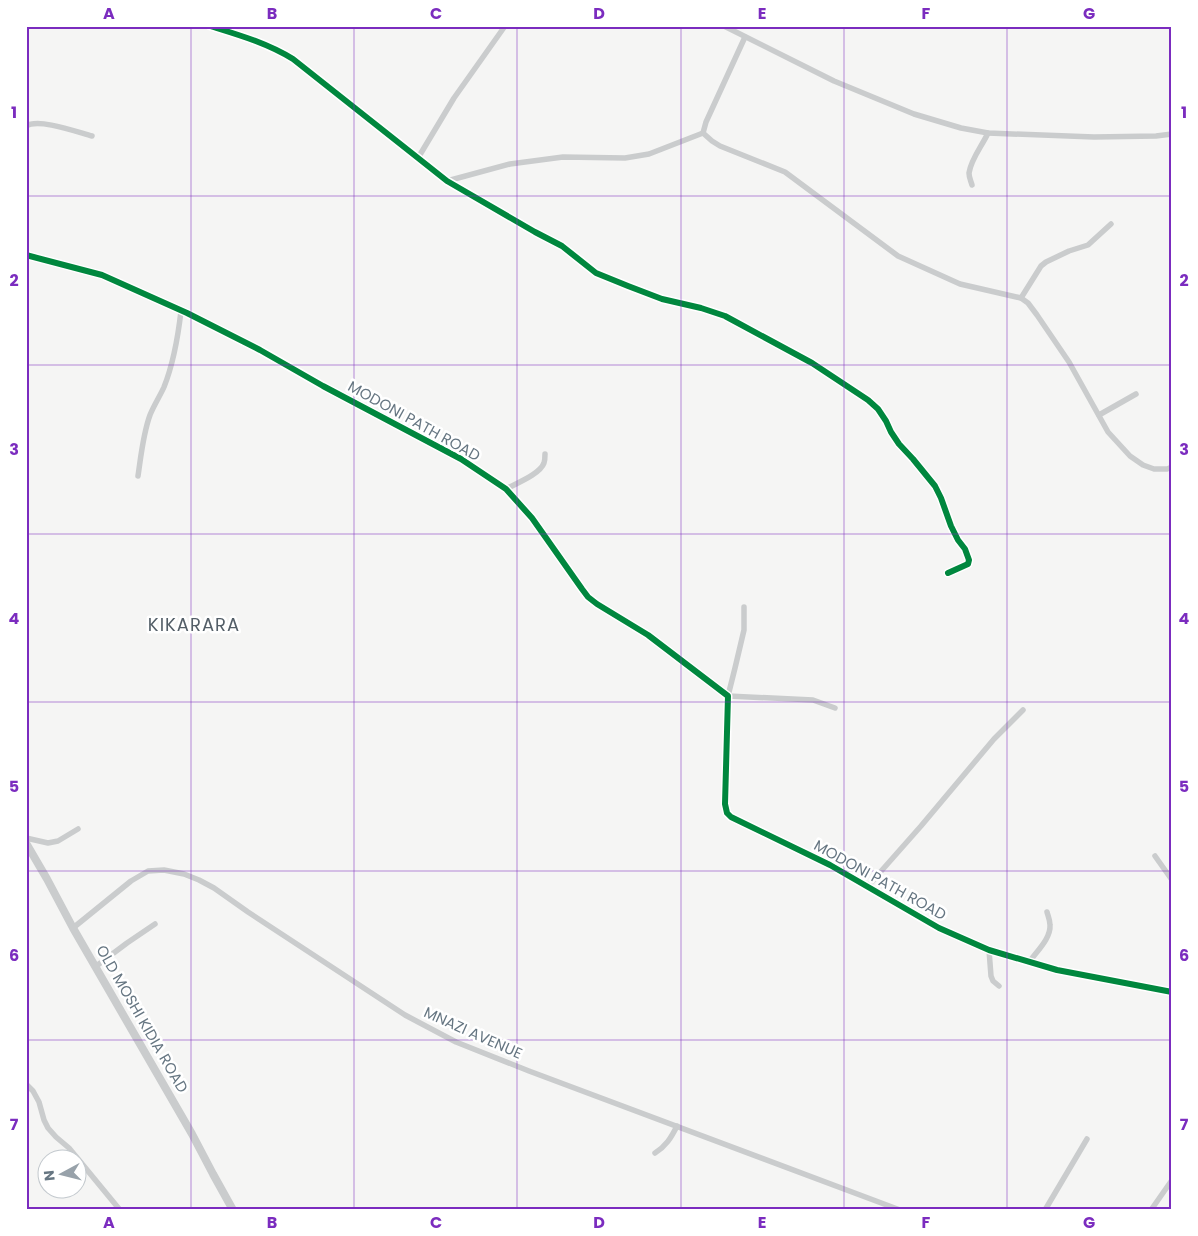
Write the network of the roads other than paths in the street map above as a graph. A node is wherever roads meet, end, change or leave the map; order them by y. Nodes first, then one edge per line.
1 (210, 26) edge
2 (505, 26) edge
3 (724, 26) edge
4 (745, 37) junction
5 (26, 126) edge
6 (703, 133) junction
7 (988, 133) junction
8 (1172, 134) edge
9 (92, 136) dead end
10 (418, 158) junction
11 (448, 181) junction
12 (972, 185) dead end
13 (1111, 224) dead end
14 (26, 255) edge
15 (1021, 298) junction
16 (181, 311) junction
17 (1136, 394) dead end
18 (1099, 415) junction
19 (545, 454) dead end
20 (1172, 467) edge
21 (138, 476) dead end
22 (506, 489) junction
23 (948, 573) dead end
24 (744, 607) dead end
25 (728, 696) junction
26 (835, 708) dead end
27 (1023, 710) dead end
28 (78, 829) dead end
29 (26, 838) edge
30 (26, 843) edge
31 (1155, 856) dead end
32 (1172, 880) edge
33 (868, 886) junction
34 (1047, 912) dead end
35 (155, 924) dead end
36 (73, 928) junction
37 (989, 950) junction
38 (1030, 961) junction
39 (95, 967) junction
40 (998, 986) dead end
41 (1172, 992) edge
42 (26, 1084) edge
43 (677, 1126) junction
44 (1087, 1139) dead end
45 (655, 1153) dead end
46 (1172, 1180) edge
47 (120, 1210) edge
48 (233, 1210) edge
49 (900, 1210) edge
50 (1045, 1210) edge
51 (1152, 1210) edge

1 - 10 street
2 - 10 street
3 - 4 street
4 - 6 street
4 - 7 street
5 - 9 street
6 - 11 street
6 - 15 street
7 - 8 street
7 - 12 street
10 - 11 street
11 - 23 street
13 - 15 street
14 - 16 street, MODONI PATH ROAD
15 - 18 street
16 - 21 street
16 - 22 street, MODONI PATH ROAD
17 - 18 street
18 - 20 street
19 - 22 street
22 - 25 street, MODONI PATH ROAD
24 - 25 street
25 - 26 street
25 - 33 street, MODONI PATH ROAD
27 - 33 street
28 - 29 street
30 - 36 street, OLD MOSHI KIDIA ROAD
31 - 32 street
33 - 37 street, MODONI PATH ROAD
34 - 38 street
35 - 39 street
36 - 39 street, OLD MOSHI KIDIA ROAD
36 - 43 street, MNAZI AVENUE
37 - 38 street, MODONI PATH ROAD
37 - 40 street
38 - 41 street, MODONI PATH ROAD
39 - 48 street, OLD MOSHI KIDIA ROAD
42 - 47 street
43 - 45 street
43 - 49 street, MNAZI AVENUE
44 - 50 street
46 - 51 street

